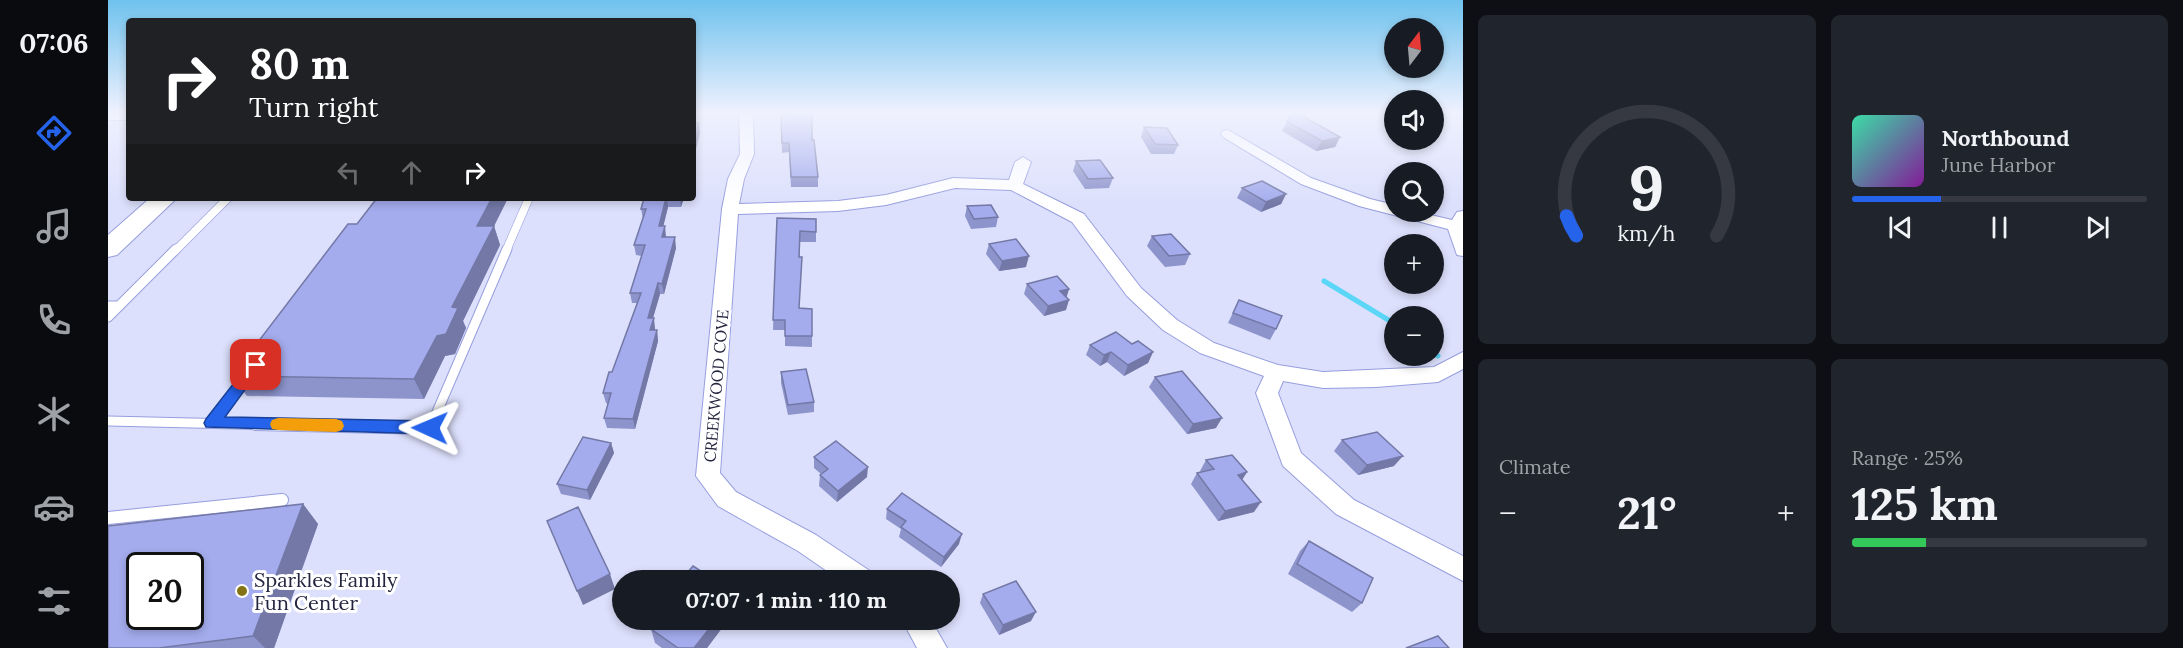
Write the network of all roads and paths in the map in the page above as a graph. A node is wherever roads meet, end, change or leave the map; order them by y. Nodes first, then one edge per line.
1 (747, 143) edge
2 (1243, 143) edge
3 (1023, 162) dead end
4 (1015, 186) junction
5 (133, 201) edge
6 (162, 201) edge
7 (225, 201) edge
8 (528, 201) edge
9 (1384, 207) edge
10 (730, 209) junction
11 (1444, 219) edge
12 (1459, 221) edge
13 (108, 222) edge
14 (108, 249) edge
15 (1463, 251) edge
16 (108, 306) edge
17 (119, 306) junction
18 (108, 317) edge
19 (1463, 359) edge
20 (1276, 372) junction
21 (249, 374) edge
22 (108, 421) edge
23 (212, 423) junction
24 (282, 500) dead end
25 (108, 518) edge
26 (1463, 569) edge
27 (846, 570) edge
28 (922, 630) edge
29 (933, 648) edge

1 - 10 street, CREEKWOOD COVE
2 - 9 street
3 - 4 street
4 - 10 street
4 - 20 street
5 - 13 main road
6 - 14 main road
7 - 17 lane
8 - 23 lane
10 - 27 street, CREEKWOOD COVE
11 - 12 street
12 - 15 street
16 - 17 lane
17 - 18 lane
19 - 20 street
20 - 26 street
21 - 23 lane
22 - 23 lane
24 - 25 lane
28 - 29 street

